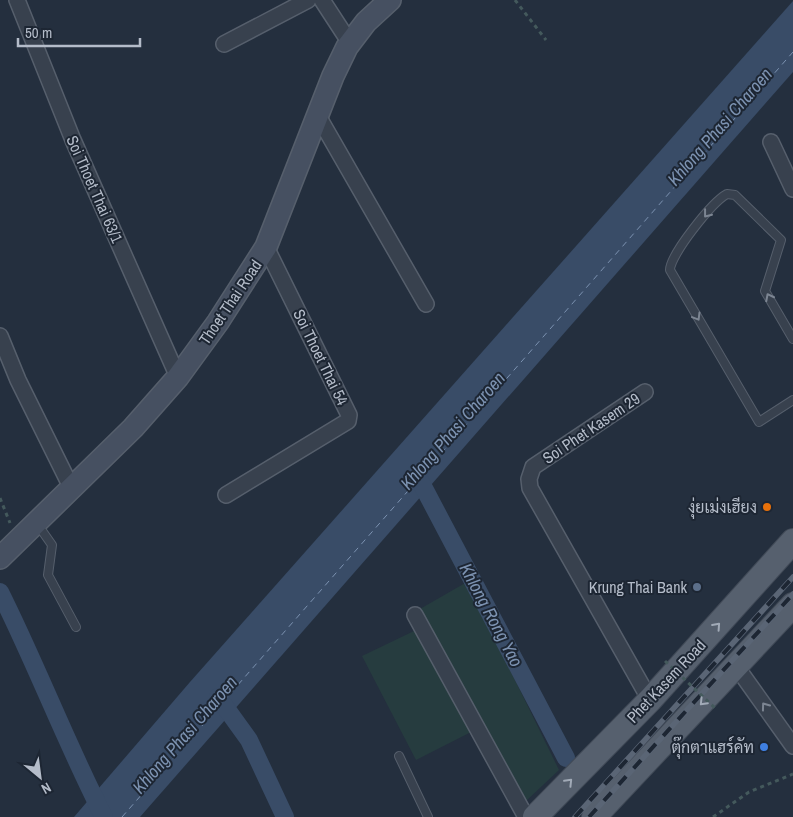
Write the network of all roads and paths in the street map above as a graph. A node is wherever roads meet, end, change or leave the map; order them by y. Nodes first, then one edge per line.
1 (17, 0) edge
2 (308, 0) edge
3 (322, 0) edge
4 (390, 0) edge
5 (516, 0) edge
6 (546, 40) dead end
7 (350, 43) junction
8 (224, 44) dead end
9 (318, 116) junction
10 (771, 142) dead end
11 (793, 189) edge
12 (266, 247) junction
13 (426, 304) dead end
14 (0, 336) edge
15 (793, 339) edge
16 (178, 377) junction
17 (645, 392) dead end
18 (793, 400) edge
19 (72, 489) junction
20 (226, 495) dead end
21 (0, 498) edge
22 (37, 524) junction
23 (793, 541) edge
24 (18, 542) junction
25 (0, 558) edge
26 (793, 605) edge
27 (415, 615) dead end
28 (76, 628) dead end
29 (666, 661) dead end
30 (736, 666) junction
31 (650, 700) junction
32 (715, 708) dead end
33 (793, 746) edge
34 (398, 756) dead end
35 (793, 774) edge
36 (428, 817) edge
37 (526, 817) edge
38 (535, 817) edge
39 (594, 817) edge
40 (713, 817) edge

1 - 16 street, Soi Thoet Thai 63/1
2 - 8 street
3 - 7 street
4 - 7 main road, Thoet Thai Road
5 - 6 path
7 - 9 main road, Thoet Thai Road
9 - 12 main road, Thoet Thai Road
9 - 13 street
10 - 11 street
12 - 16 main road, Thoet Thai Road
12 - 20 street, Soi Thoet Thai 54
14 - 19 street
15 -> 18 lane
16 - 19 main road, Thoet Thai Road
17 - 31 street, Soi Phet Kasem 29
19 - 22 main road, Thoet Thai Road
21 - 24 path
22 - 24 main road, Thoet Thai Road
22 - 28 lane
31 -> 23 main road, Phet Kasem Road
24 - 25 main road, Thoet Thai Road
26 - 30 main road
27 - 37 street
29 - 32 path, bridge
33 -> 30 street
30 -> 39 main road
38 -> 31 main road, Phet Kasem Road
34 - 36 lane
35 - 40 path

